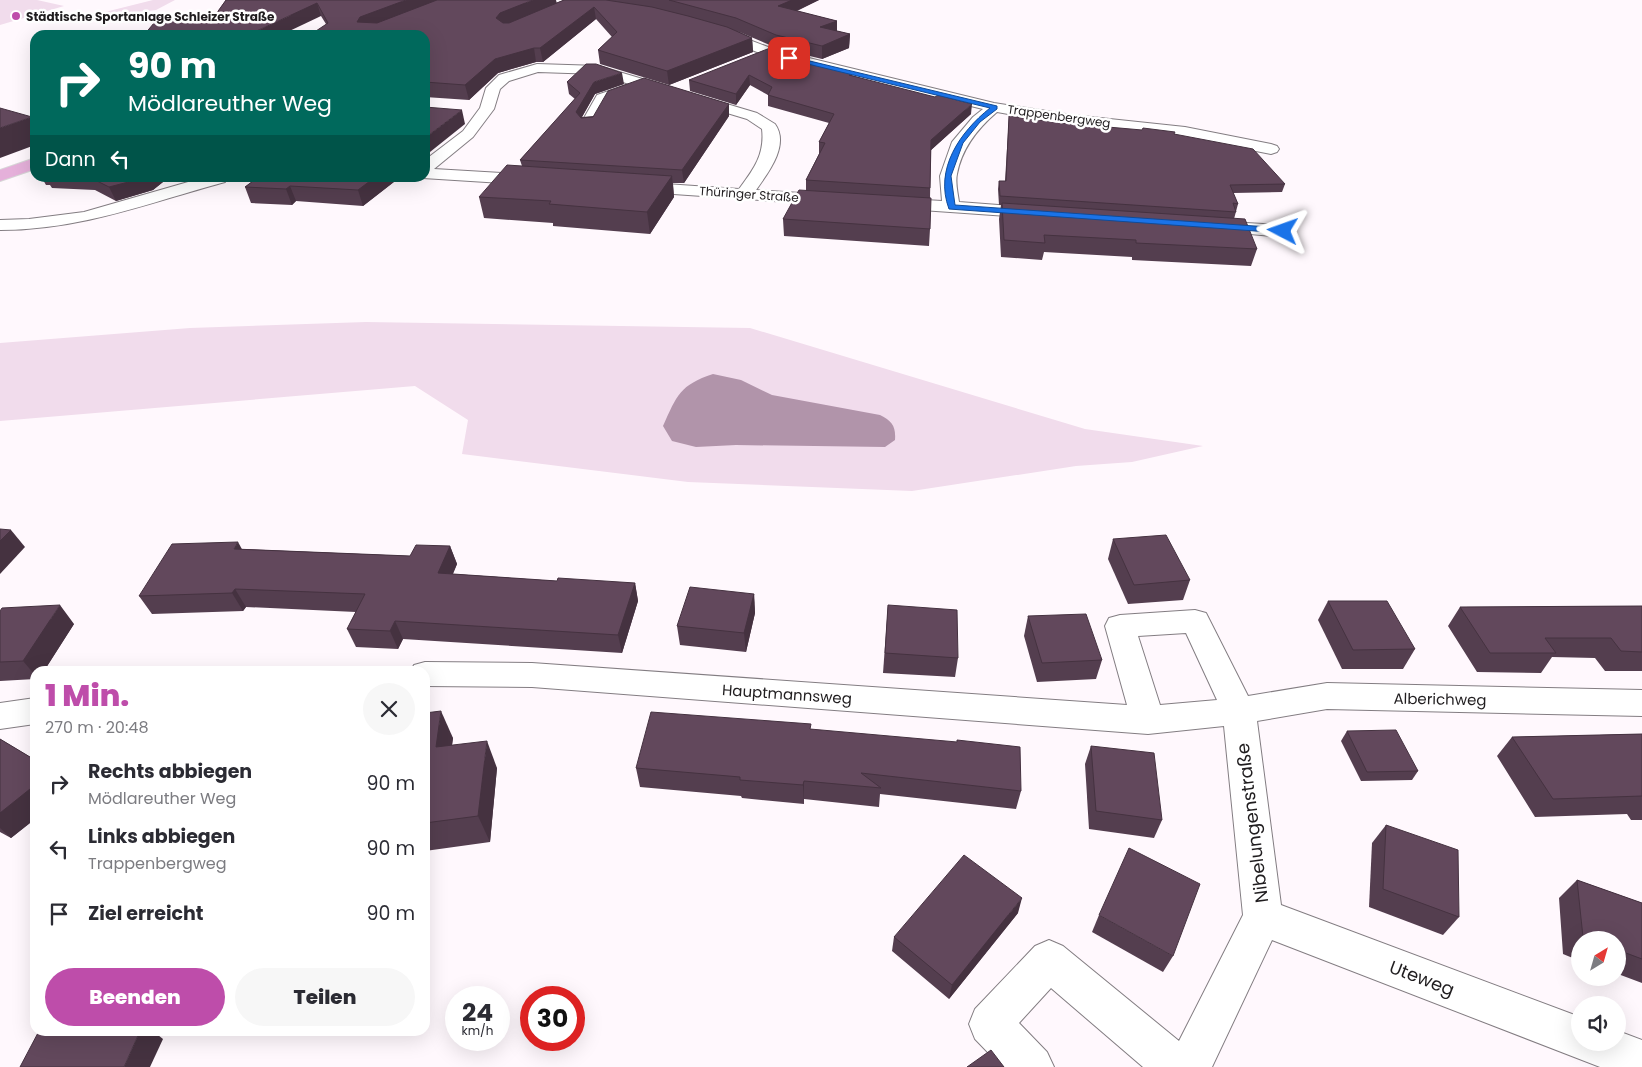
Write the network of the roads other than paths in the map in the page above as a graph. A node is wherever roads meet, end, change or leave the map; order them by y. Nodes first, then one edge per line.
1 (702, 27) edge
2 (770, 52) junction
3 (752, 59) edge
4 (643, 84) junction
5 (689, 84) edge
6 (671, 91) junction
7 (994, 107) junction
8 (588, 125) edge
9 (1271, 149) dead end
10 (430, 164) edge
11 (30, 165) edge
12 (430, 172) edge
13 (0, 176) edge
14 (553, 181) edge
15 (206, 182) edge
16 (620, 186) edge
17 (744, 194) junction
18 (853, 201) edge
19 (872, 202) edge
20 (951, 207) junction
21 (1058, 215) edge
22 (0, 225) edge
23 (1195, 225) edge
24 (1283, 231) dead end
25 (430, 674) edge
26 (1642, 703) edge
27 (1239, 711) junction
28 (30, 712) edge
29 (0, 716) edge
30 (1148, 720) junction
31 (1263, 917) junction
32 (1571, 1035) edge
33 (1614, 1051) edge
34 (1642, 1062) edge
35 (1032, 1067) edge
36 (1176, 1067) edge
37 (1189, 1067) edge

1 - 2 street, Trappenbergweg
2 - 3 street
2 - 7 street, Trappenbergweg
4 - 6 street
4 - 8 street
4 - 10 street
5 - 6 street
6 - 17 street
7 - 9 street, Trappenbergweg
7 - 20 street
11 - 13 main road
12 - 14 street
15 - 22 street
16 - 17 street, Thüringer Straße
17 - 18 street, Thüringer Straße
19 - 20 street
20 - 21 street
23 - 24 street
25 - 30 street, Hauptmannsweg
26 - 27 street, Alberichweg
27 - 30 street, Hauptmannsweg
27 - 30 street
27 - 31 street, Nibelungenstraße
28 - 29 street
31 - 32 street, Uteweg
31 - 37 street, Nibelungenstraße
33 - 34 street
35 - 36 street

